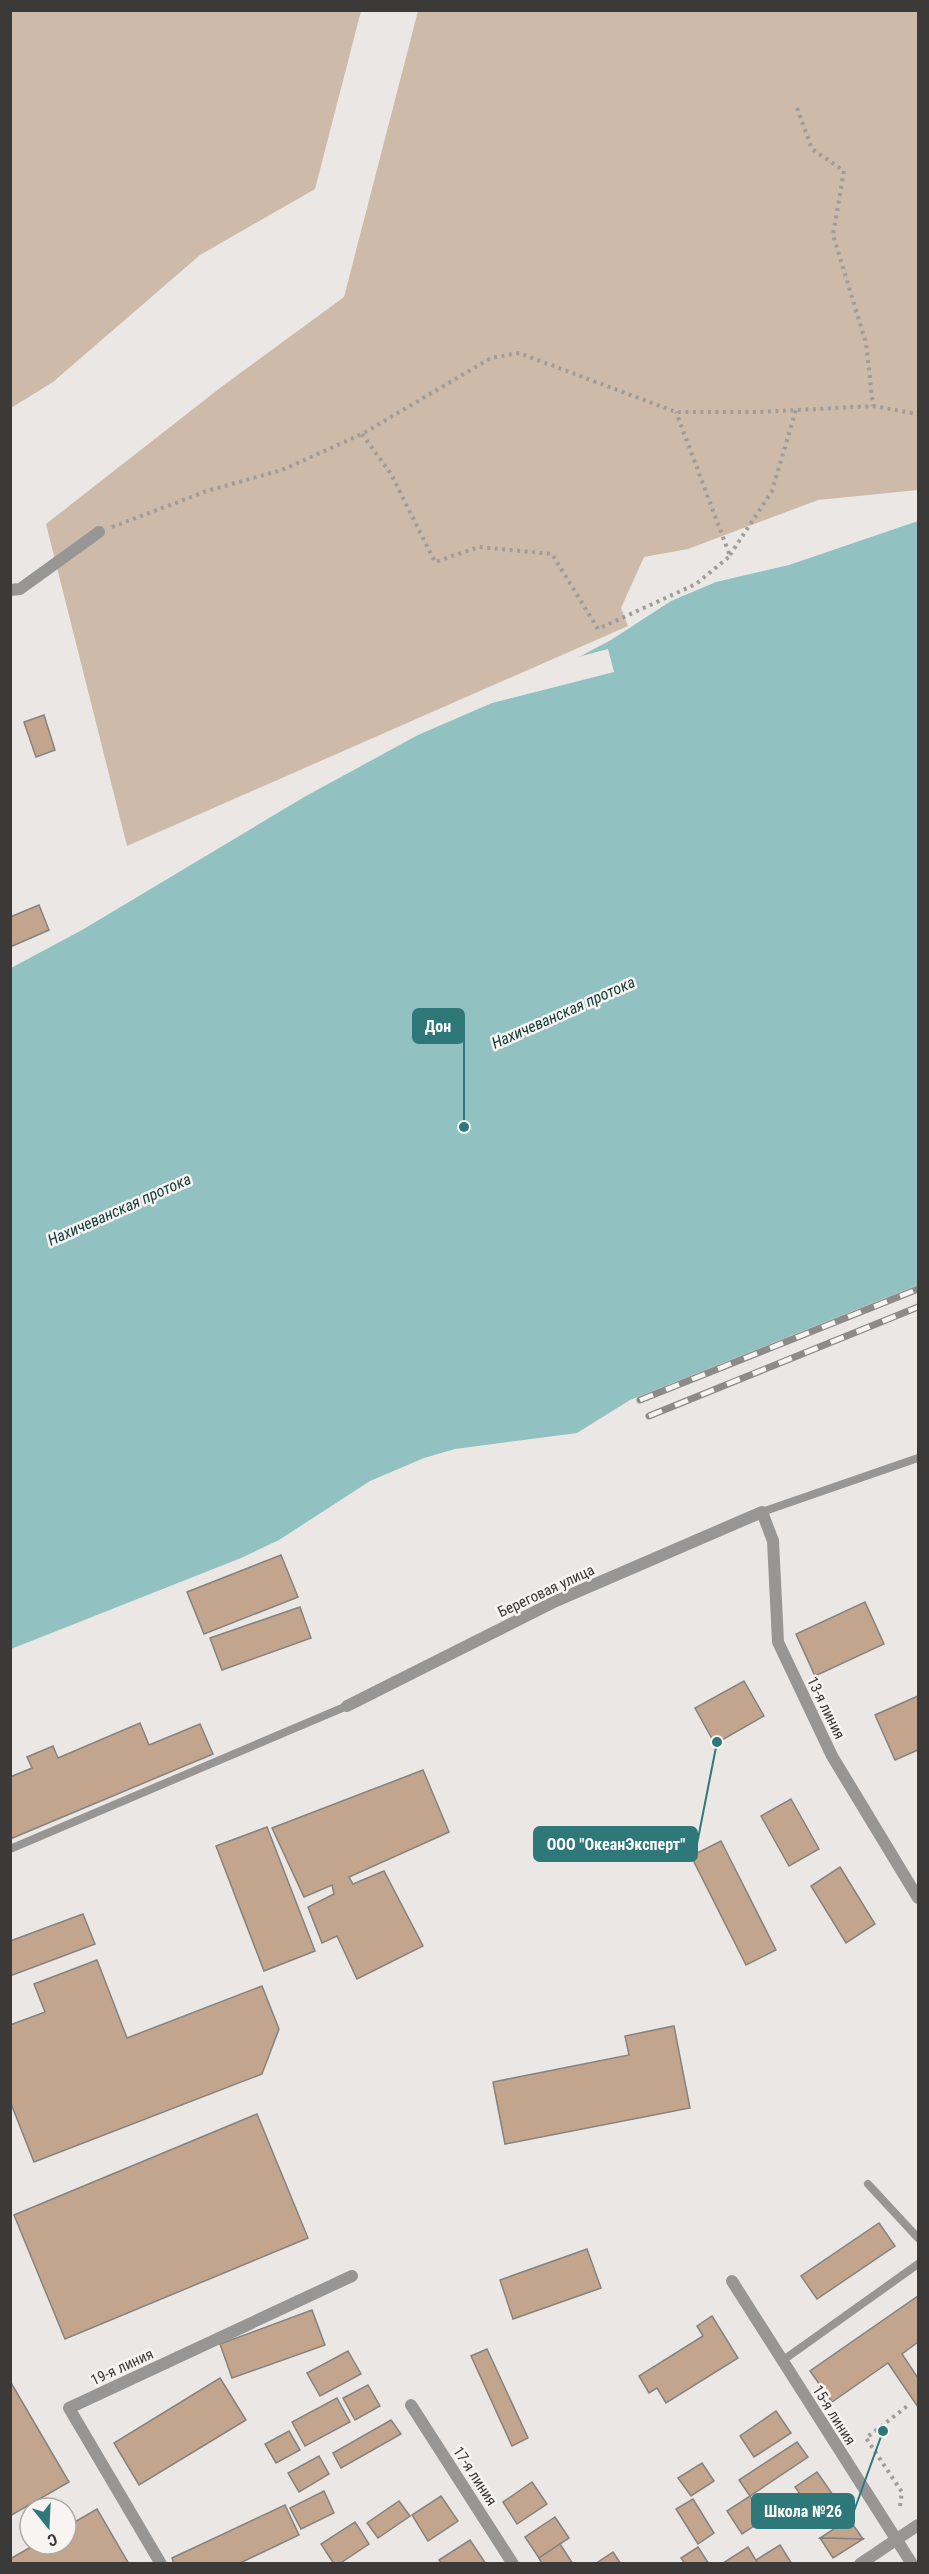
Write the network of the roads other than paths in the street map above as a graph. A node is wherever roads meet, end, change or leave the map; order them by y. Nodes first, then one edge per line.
1 (99, 532) road end
2 (10, 590) edge
3 (918, 1458) edge
4 (762, 1512) junction
5 (346, 1706) joint
6 (10, 1849) edge
7 (918, 1898) edge
8 (868, 2184) dead end
9 (918, 2238) edge
10 (918, 2264) edge
11 (352, 2276) dead end
12 (732, 2281) dead end
13 (782, 2361) junction
14 (411, 2404) dead end
15 (918, 2525) edge
16 (896, 2541) junction
17 (161, 2564) edge
18 (513, 2564) edge
19 (861, 2564) edge
20 (912, 2564) edge

1 - 2 street
3 - 4 lane
4 - 5 street, Береговая улица
4 - 7 street, 13-я линия
5 - 6 lane
8 - 9 lane
10 - 13 lane
11 - 17 street, 19-я линия
12 - 13 street, 15-я линия
13 - 16 street, 15-я линия
14 - 18 street, 17-я линия
15 - 16 street
16 - 19 street
16 - 20 street, 15-я линия

